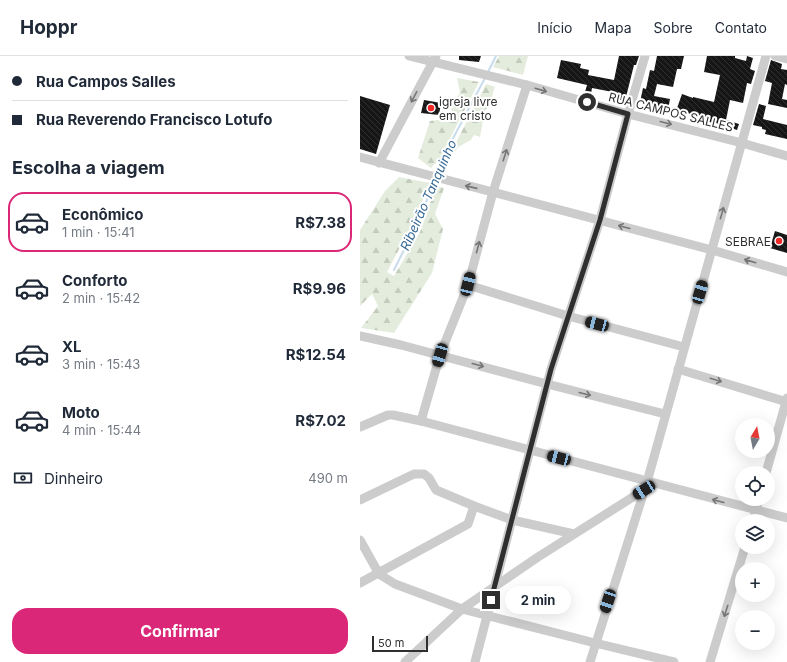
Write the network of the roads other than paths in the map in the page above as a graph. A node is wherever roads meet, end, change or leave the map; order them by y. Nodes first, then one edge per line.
1 (408, 56) edge
2 (645, 56) edge
3 (766, 56) edge
4 (775, 56) edge
5 (787, 58) edge
6 (434, 59) edge
7 (527, 85) junction
8 (628, 114) junction
9 (742, 143) junction
10 (787, 156) edge
11 (360, 158) edge
12 (380, 163) junction
13 (493, 192) junction
14 (600, 220) junction
15 (712, 250) junction
16 (787, 272) edge
17 (468, 284) junction
18 (568, 316) junction
19 (364, 337) edge
20 (360, 343) edge
21 (684, 347) junction
22 (440, 355) junction
23 (678, 369) junction
24 (547, 384) junction
25 (787, 401) edge
26 (665, 414) junction
27 (422, 421) junction
28 (360, 427) edge
29 (530, 450) junction
30 (768, 466) edge
31 (646, 486) junction
32 (360, 500) edge
33 (474, 506) junction
34 (757, 506) edge
35 (756, 511) junction
36 (755, 514) edge
37 (787, 518) edge
38 (512, 520) junction
39 (574, 534) junction
40 (360, 540) edge
41 (743, 554) edge
42 (379, 574) junction
43 (360, 583) edge
44 (494, 586) junction
45 (462, 609) junction
46 (487, 615) junction
47 (595, 643) junction
48 (405, 662) edge
49 (476, 662) edge
50 (590, 662) edge
51 (673, 662) edge
52 (710, 662) edge

1 - 6 street, RUA CAMPOS SALLES
2 - 8 street
3 - 9 street
4 - 5 street
6 - 7 street, RUA CAMPOS SALLES
6 -> 12 street
7 -> 8 street, RUA CAMPOS SALLES
13 -> 7 street
8 -> 9 street, RUA CAMPOS SALLES
8 - 14 street
9 - 10 street, RUA CAMPOS SALLES
15 -> 9 street
11 - 12 street
13 -> 12 street
13 - 14 street
17 -> 13 street
15 -> 14 street
14 - 18 street
16 -> 15 street
15 - 21 street
17 - 18 street
17 - 22 street
18 - 21 street
18 - 24 street
19 - 20 street
19 - 22 street
21 - 23 street
22 -> 24 street
22 - 27 street
23 -> 25 street
23 - 26 street
24 -> 26 street
24 - 29 street
25 - 30 street
26 - 31 street
27 - 28 street
27 - 29 street
29 - 31 street
29 - 38 street
35 -> 31 street
31 - 39 street
31 - 47 street
32 - 33 street
33 - 38 street
33 - 42 street
34 - 35 street
35 - 36 street
35 - 37 street
38 - 39 street
38 - 44 street
39 - 44 street
40 - 42 street
41 -> 52 street
42 - 43 street
42 - 45 street
44 - 45 street
44 - 46 street
45 - 46 street
45 - 48 street
46 - 47 street
46 - 49 street
47 - 50 street
47 - 51 street

